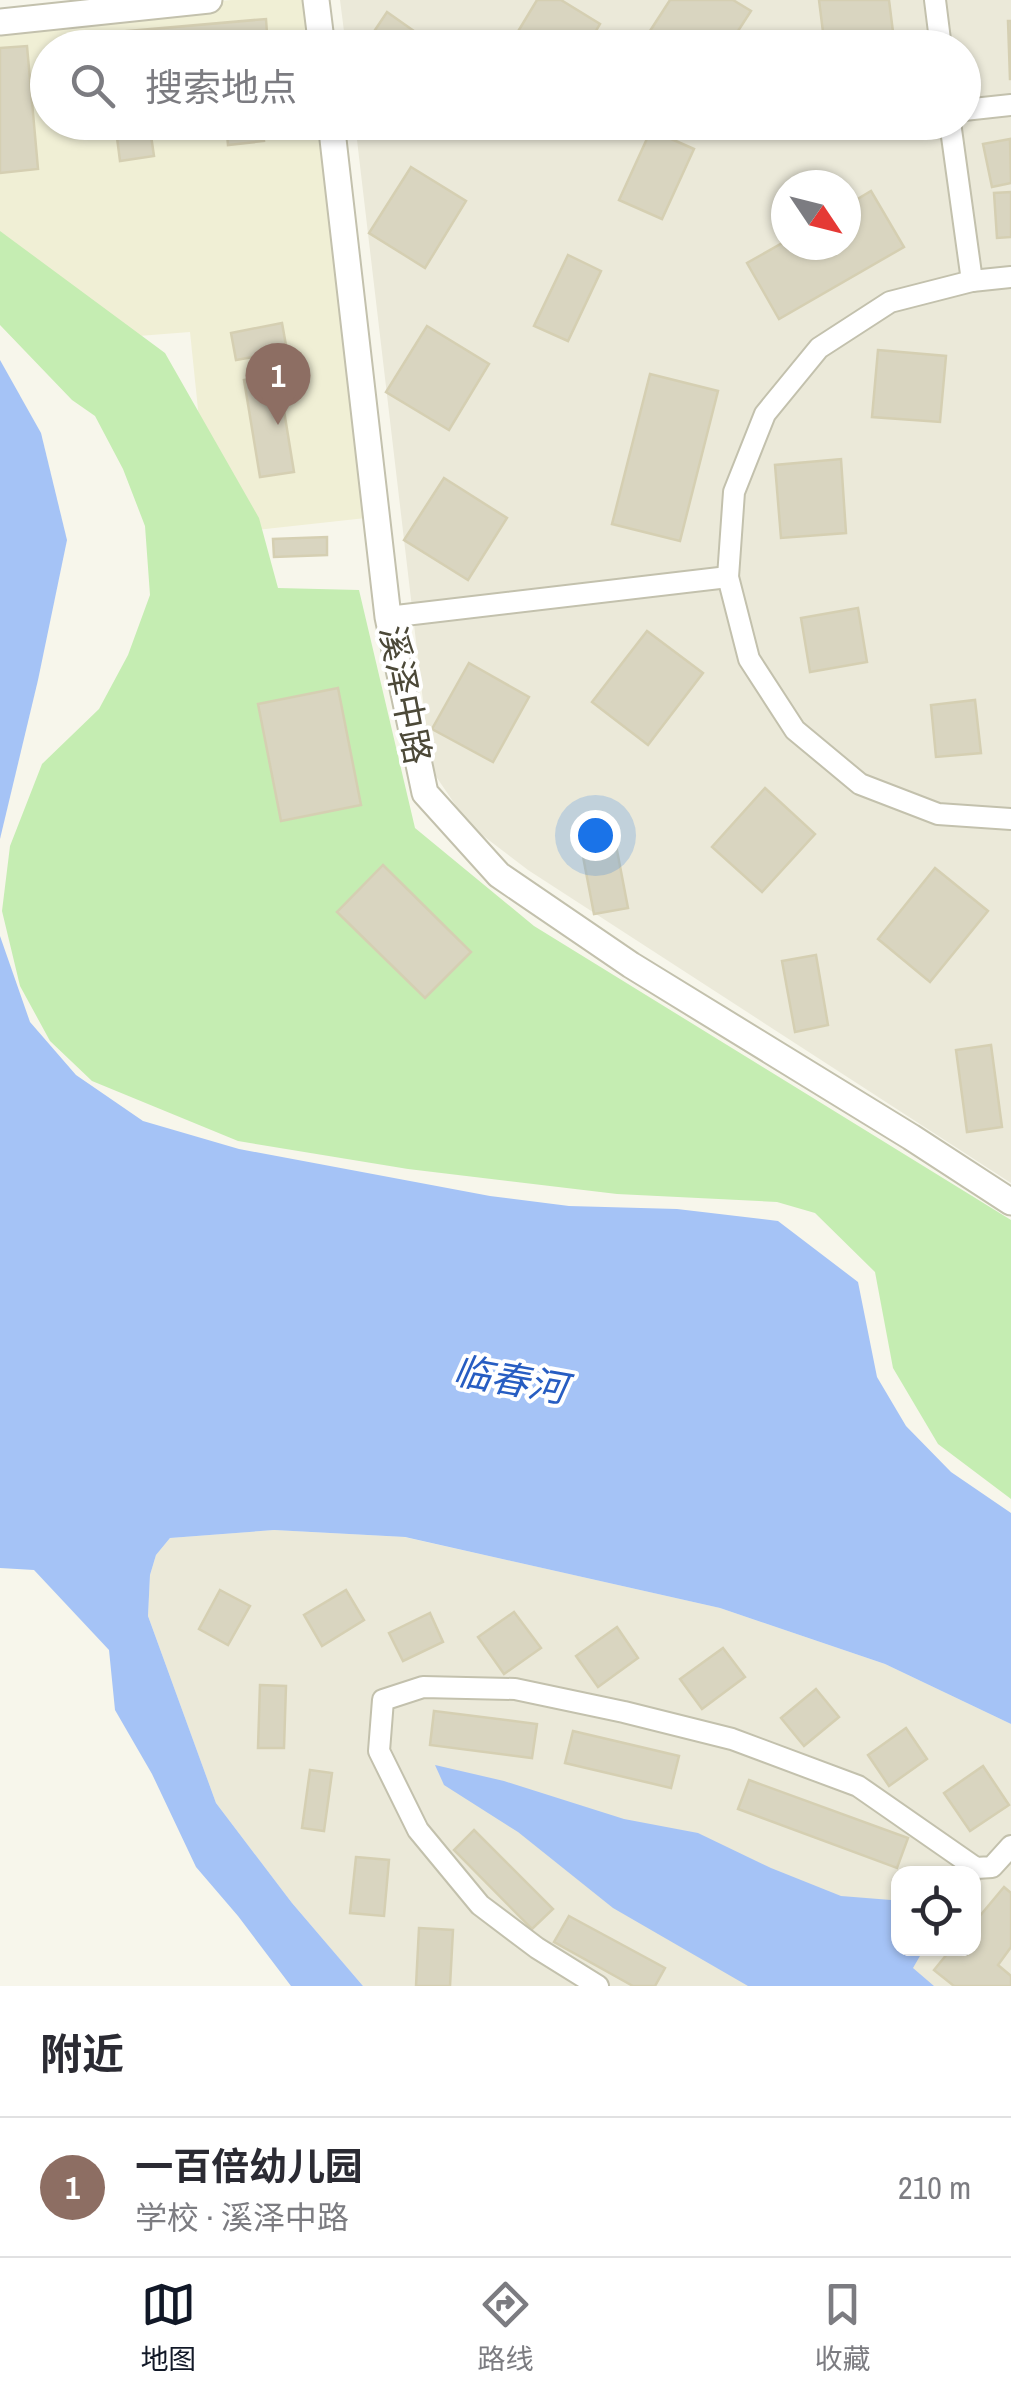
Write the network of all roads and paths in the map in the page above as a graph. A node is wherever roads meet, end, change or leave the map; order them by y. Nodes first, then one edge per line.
1 (209, 0) edge
2 (316, 0) edge
3 (934, 0) edge
4 (0, 22) edge
5 (320, 30) edge
6 (938, 30) edge
7 (1011, 105) edge
8 (981, 108) edge
9 (332, 140) edge
10 (952, 140) edge
11 (1011, 277) edge
12 (972, 281) junction
13 (728, 577) junction
14 (388, 617) junction
15 (1011, 818) edge
16 (1011, 1202) edge
17 (1011, 1846) edge
18 (598, 1986) edge

1 - 4 street
2 - 5 street
3 - 6 street
7 - 8 street
9 - 14 street, 溪泽中路
10 - 12 street
11 - 12 street
12 - 13 street
13 - 14 street
13 - 15 street
14 - 16 street, 溪泽中路
17 - 18 street

